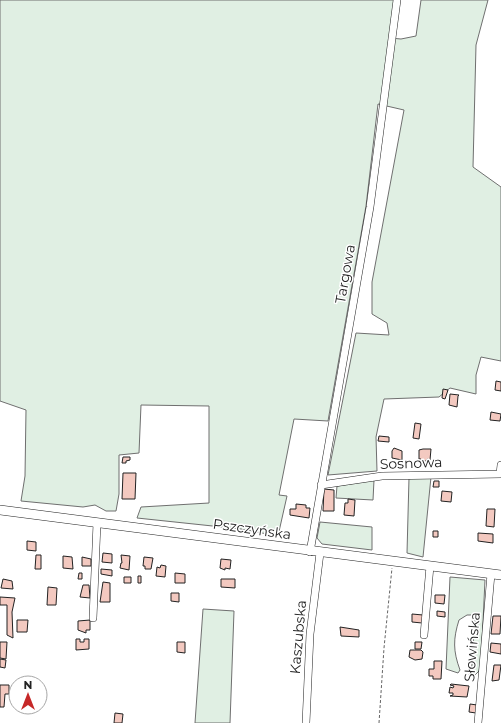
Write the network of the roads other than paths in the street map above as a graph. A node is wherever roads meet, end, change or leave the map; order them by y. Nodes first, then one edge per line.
1 (397, 0) edge
2 (501, 465) edge
3 (500, 474) edge
4 (322, 485) junction
5 (0, 510) edge
6 (97, 523) junction
7 (310, 552) junction
8 (320, 553) junction
9 (430, 566) junction
10 (491, 574) junction
11 (501, 575) edge
12 (93, 618) dead end
13 (424, 635) dead end
14 (306, 723) edge
15 (478, 723) edge

1 - 4 street, Targowa
2 - 3 street
3 - 4 street, Sosnowa
4 - 7 street, Targowa
5 - 6 main road, Pszczyńska
6 - 7 main road, Pszczyńska
6 - 12 street
7 - 8 main road, Pszczyńska
8 - 9 main road, Pszczyńska
8 - 14 street, Kaszubska
9 - 10 main road, Pszczyńska
9 - 13 street
10 - 11 main road, Pszczyńska
10 - 15 street, Słowińska

